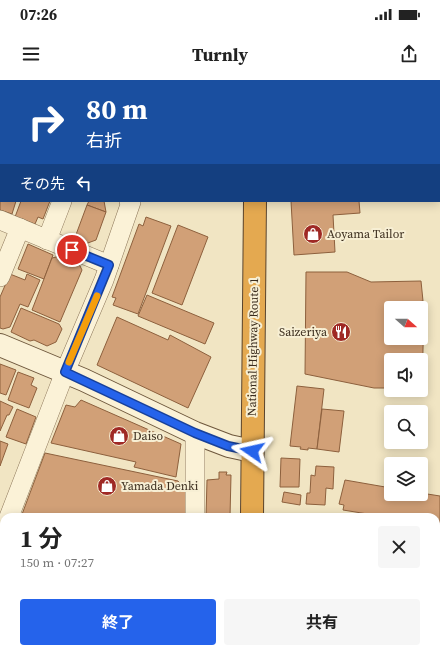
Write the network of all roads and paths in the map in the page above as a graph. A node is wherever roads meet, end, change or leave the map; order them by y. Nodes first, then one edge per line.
1 (62, 202) edge
2 (131, 202) edge
3 (255, 202) edge
4 (0, 220) edge
5 (20, 228) junction
6 (47, 240) junction
7 (109, 265) junction
8 (0, 277) edge
9 (0, 345) edge
10 (65, 372) junction
11 (195, 433) junction
12 (252, 451) junction
13 (11, 513) edge
14 (195, 513) edge
15 (252, 513) edge

1 - 6 street
2 - 7 street
3 - 12 highway, National Highway Route 1
4 - 5 street
5 - 6 street
5 - 8 street
6 - 7 street
7 - 10 street
9 - 10 street
10 - 11 street
10 - 13 street
11 - 12 street
11 - 14 street
12 - 15 highway, National Highway Route 1

